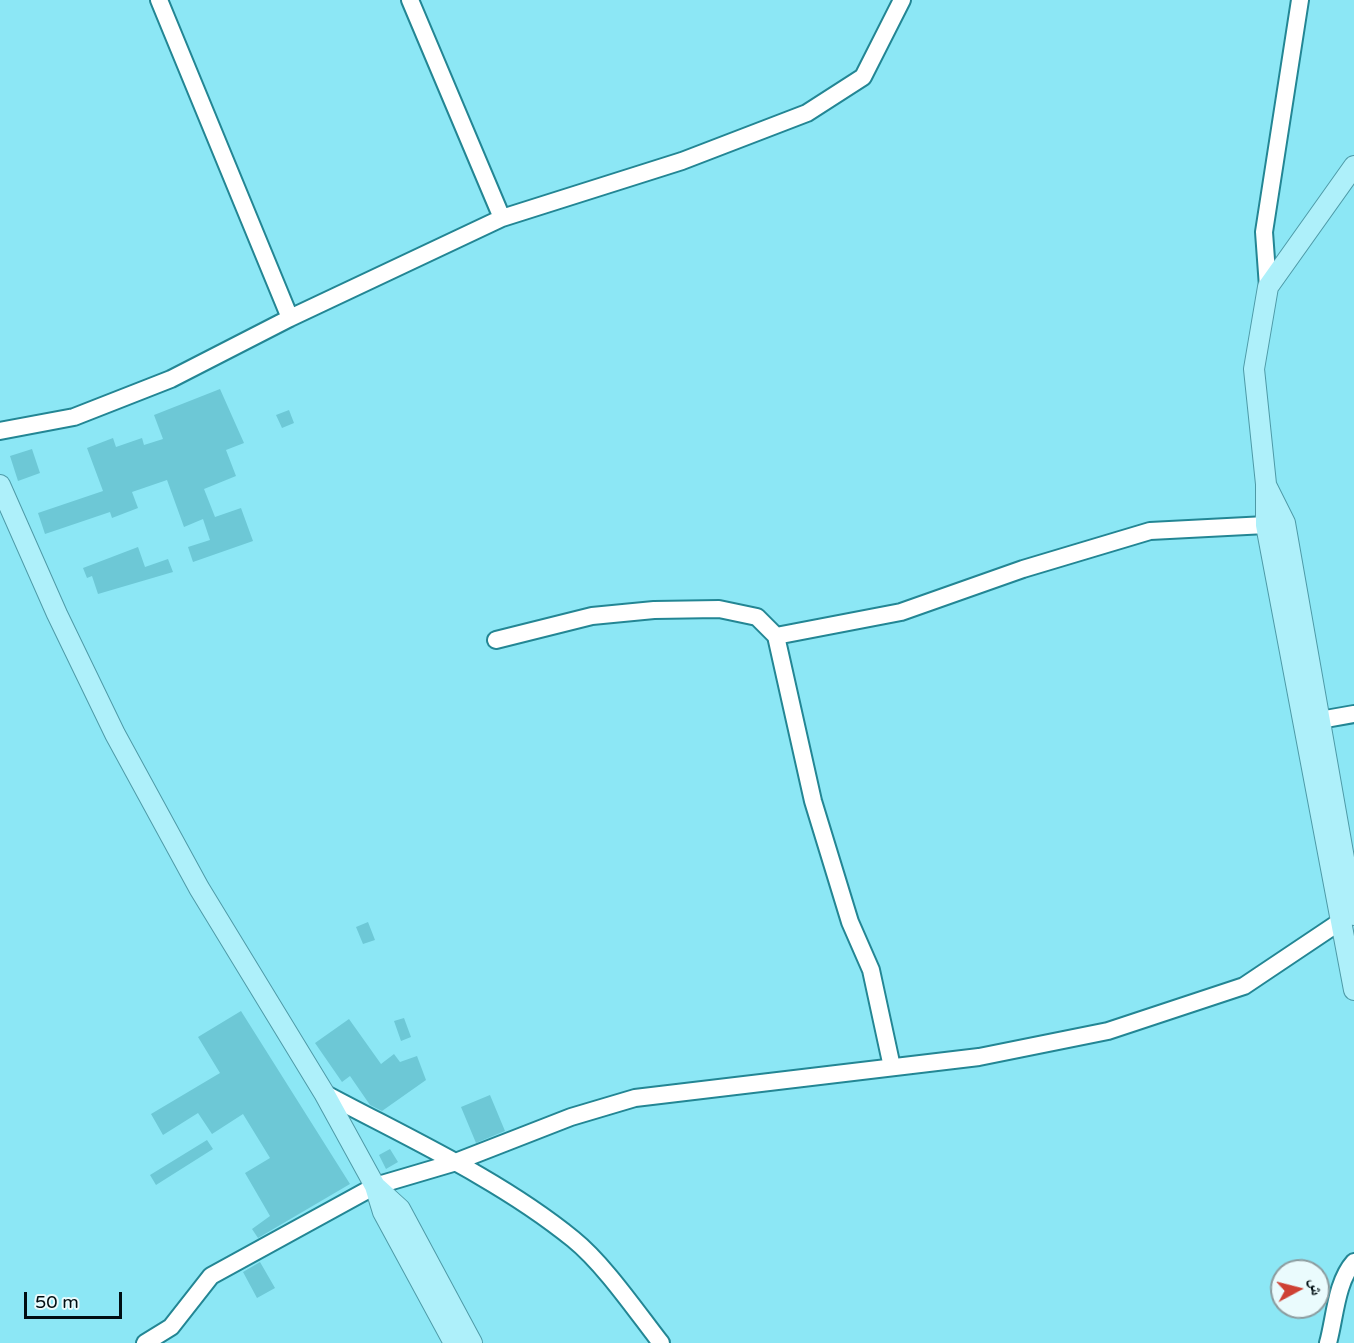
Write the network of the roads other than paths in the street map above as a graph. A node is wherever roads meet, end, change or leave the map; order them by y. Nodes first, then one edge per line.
1 (159, 0) edge
2 (410, 0) edge
3 (902, 0) edge
4 (1300, 0) edge
5 (1354, 166) edge
6 (502, 218) junction
7 (1268, 287) junction
8 (290, 318) junction
9 (0, 431) edge
10 (1266, 484) junction
11 (0, 485) edge
12 (1266, 525) junction
13 (776, 636) junction
14 (496, 640) dead end
15 (1354, 714) edge
16 (1320, 720) junction
17 (1350, 916) edge
18 (1354, 990) edge
19 (892, 1067) junction
20 (324, 1093) junction
21 (453, 1163) junction
22 (375, 1186) junction
23 (1354, 1262) edge
24 (145, 1343) edge
25 (454, 1343) edge
26 (472, 1343) edge
27 (661, 1343) edge
28 (1328, 1343) edge

1 - 8 street
2 - 6 street
3 - 6 street
4 - 7 street
5 - 7 main road
6 - 8 street
7 - 10 main road
8 - 9 street
10 - 12 main road
10 - 16 main road
11 - 20 main road
12 - 13 street
12 - 17 main road
13 - 14 street
13 - 19 street
15 - 16 street
16 - 17 main road
17 - 18 main road
17 - 19 street
19 - 21 street
20 - 21 street
20 - 22 main road
21 - 22 street
21 - 27 street
22 - 24 street
22 - 25 main road
22 - 26 main road
23 - 28 street

